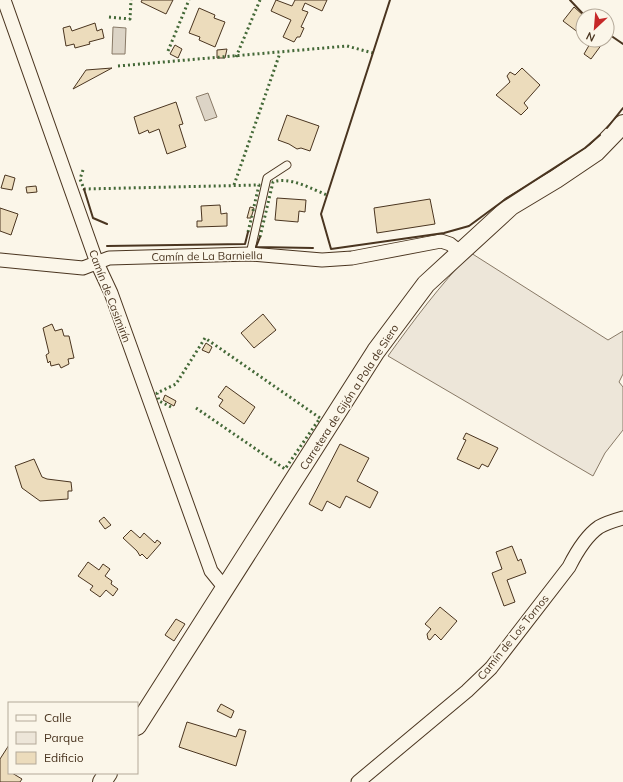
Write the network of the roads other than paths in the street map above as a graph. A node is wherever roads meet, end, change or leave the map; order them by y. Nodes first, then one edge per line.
1 (4, 0) edge
2 (623, 124) edge
3 (287, 165) dead end
4 (460, 252) junction
5 (250, 254) junction
6 (0, 260) edge
7 (97, 263) junction
8 (623, 518) edge
9 (224, 587) junction
10 (138, 724) edge
11 (358, 782) edge

1 - 7 street, Camín de Casimirín
2 - 4 street, Carretera de Gijón a Pola de Siero
3 - 5 lane
4 - 5 street, Camín de La Barniella
4 - 9 street, Carretera de Gijón a Pola de Siero
5 - 7 street, Camín de La Barniella
6 - 7 street, Camín de La Barniella
7 - 9 street, Camín de Casimirín
8 - 11 street, Camín de Los Tornos
9 - 10 street, Carretera de Gijón a Pola de Siero

